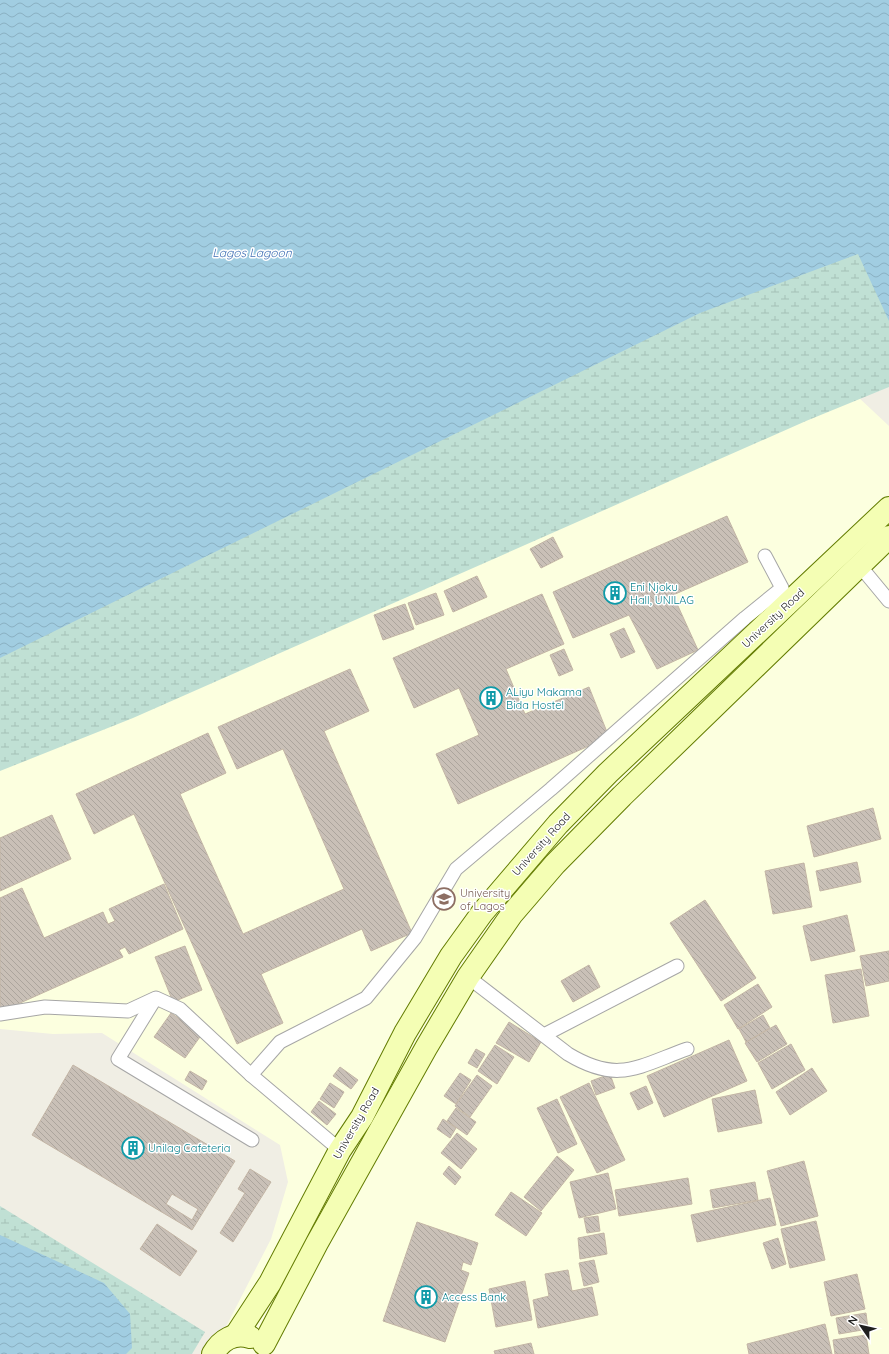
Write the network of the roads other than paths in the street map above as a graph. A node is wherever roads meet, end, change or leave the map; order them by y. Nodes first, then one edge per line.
1 (889, 508) edge
2 (889, 537) edge
3 (765, 556) dead end
4 (860, 566) junction
5 (889, 601) edge
6 (677, 966) dead end
7 (468, 977) junction
8 (156, 998) junction
9 (0, 1014) edge
10 (544, 1035) junction
11 (687, 1049) dead end
12 (251, 1075) junction
13 (252, 1140) dead end
14 (340, 1150) junction
15 (236, 1335) junction
16 (267, 1349) edge
17 (213, 1354) edge

1 - 14 main road, University Road
2 - 4 main road, University Road
3 - 12 lane
4 - 5 lane
4 - 7 main road, University Road
6 - 10 lane
7 - 10 lane
7 - 16 main road, University Road
8 - 9 lane
8 - 12 lane
8 - 13 lane
10 - 11 lane
12 - 14 lane
14 - 15 main road, University Road
15 - 16 main road
15 - 17 main road

